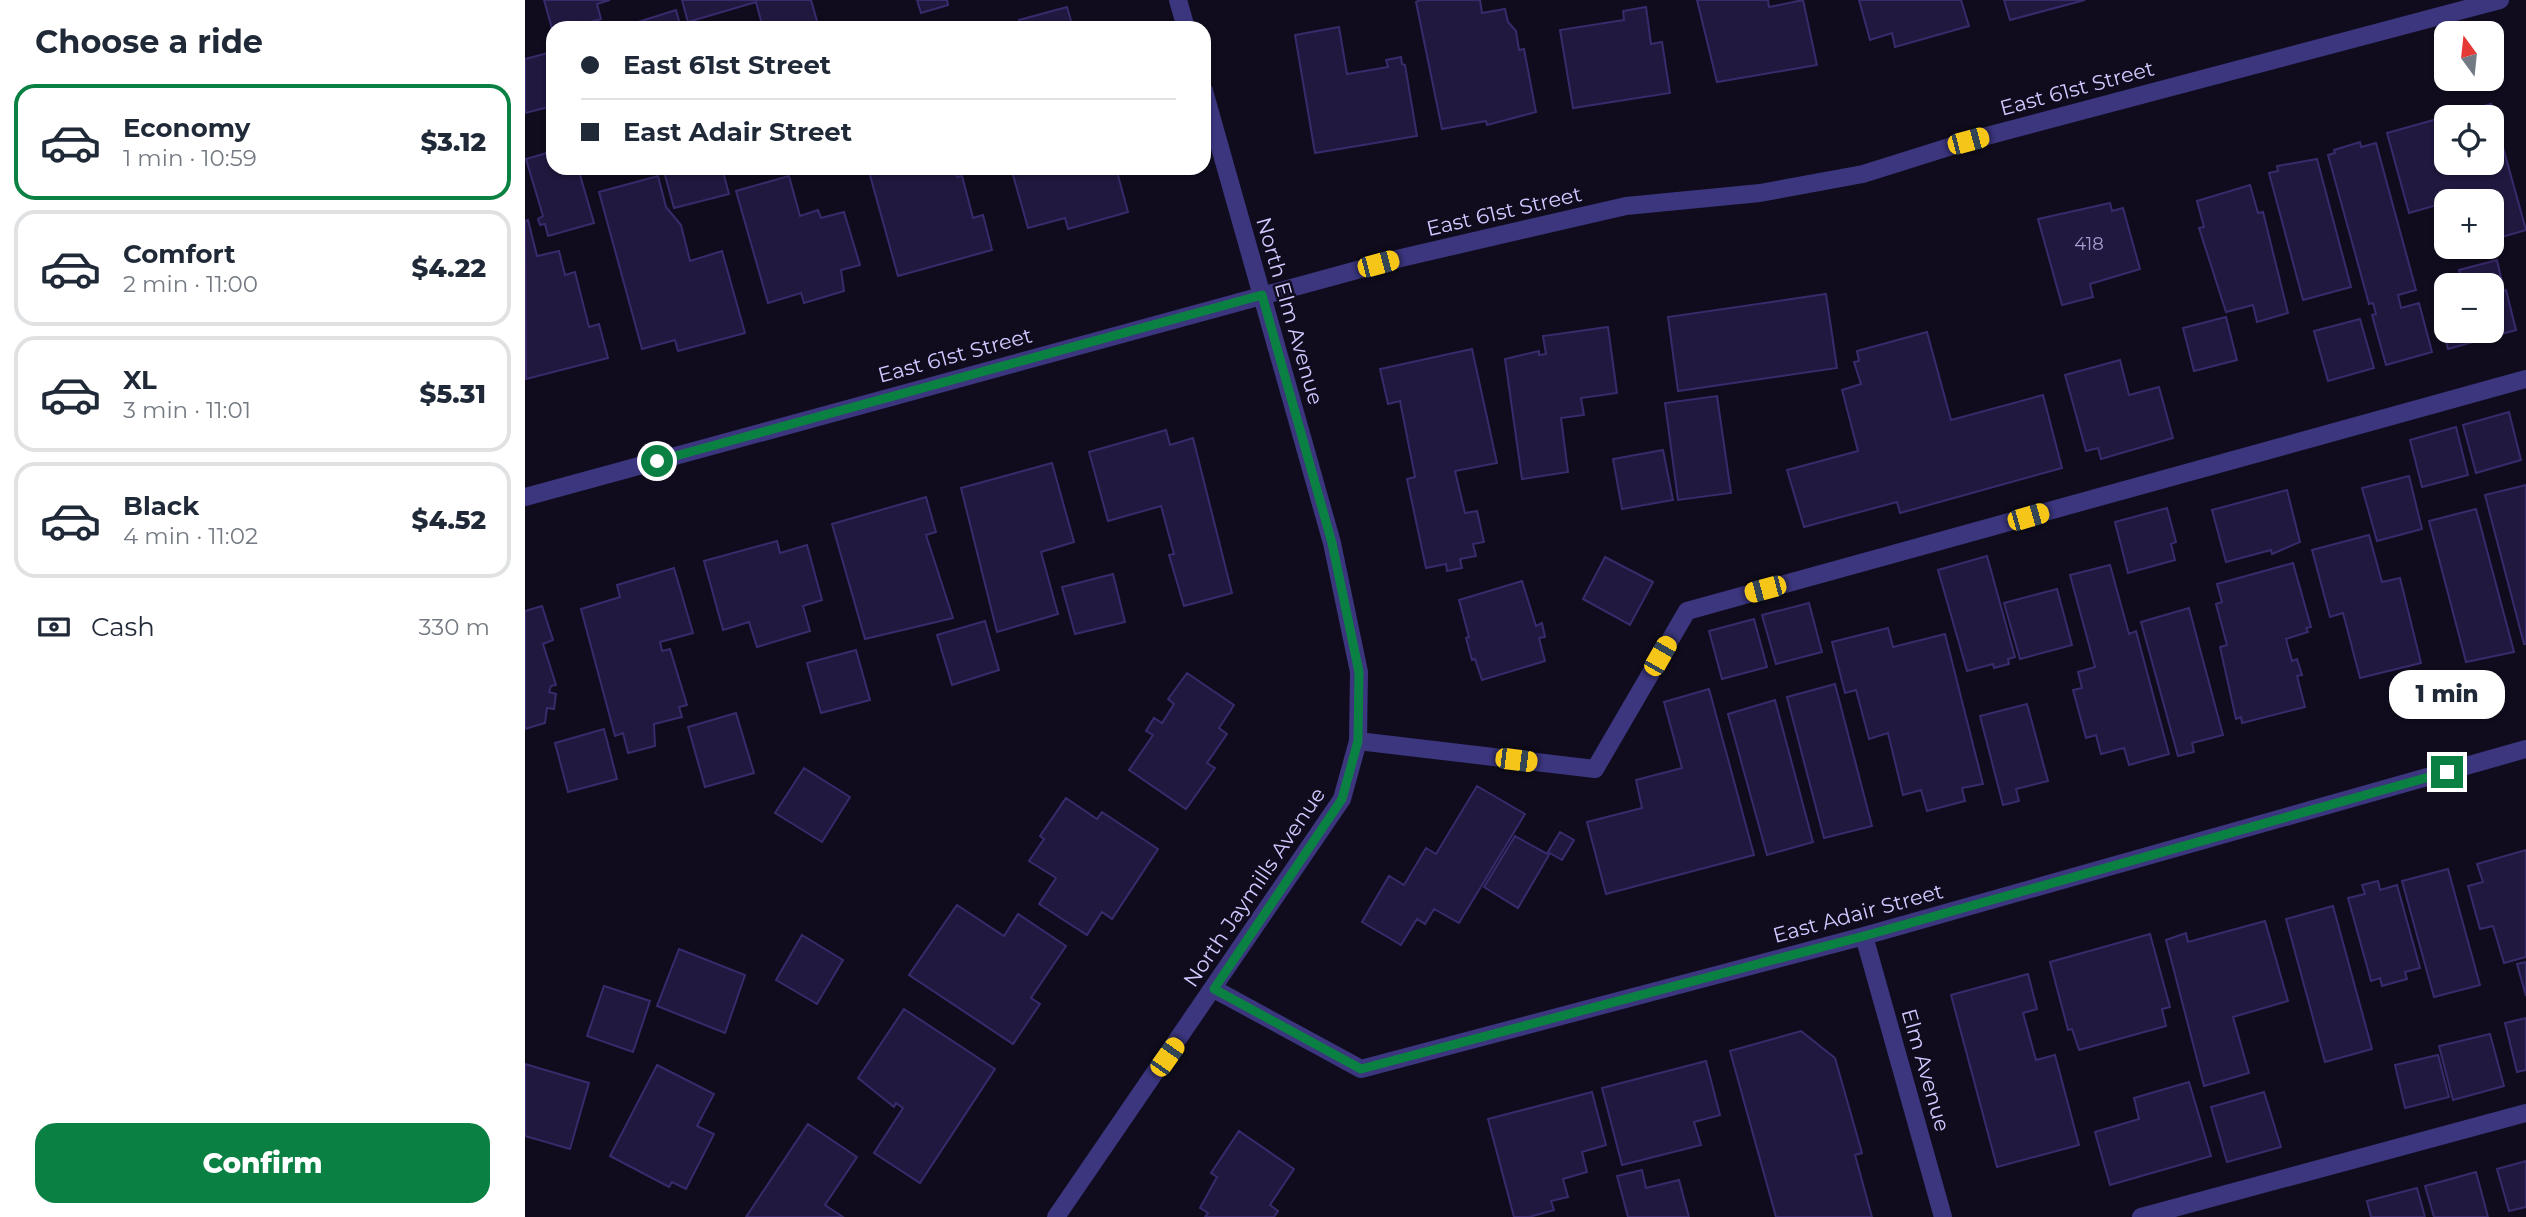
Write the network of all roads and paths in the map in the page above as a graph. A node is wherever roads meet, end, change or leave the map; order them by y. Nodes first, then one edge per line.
1 (1178, 0) edge
2 (2500, 0) edge
3 (1184, 21) edge
4 (1211, 116) edge
5 (1262, 295) junction
6 (2526, 379) edge
7 (525, 497) edge
8 (1332, 543) joint
9 (1358, 741) junction
10 (2526, 749) edge
11 (1864, 936) junction
12 (1214, 989) junction
13 (2526, 1113) edge
14 (1056, 1217) edge
15 (1943, 1217) edge
16 (2141, 1217) edge

1 - 3 street
2 - 5 street, East 61st Street
4 - 5 street, North Elm Avenue
5 - 7 street, East 61st Street
5 - 8 street, North Elm Avenue
6 - 9 street
8 - 9 street, North Jaymills Avenue
9 - 12 street, North Jaymills Avenue
10 - 11 street, East Adair Street
11 - 12 street, East Adair Street
11 - 15 street, Elm Avenue
12 - 14 street, North Jaymills Avenue
13 - 16 street

